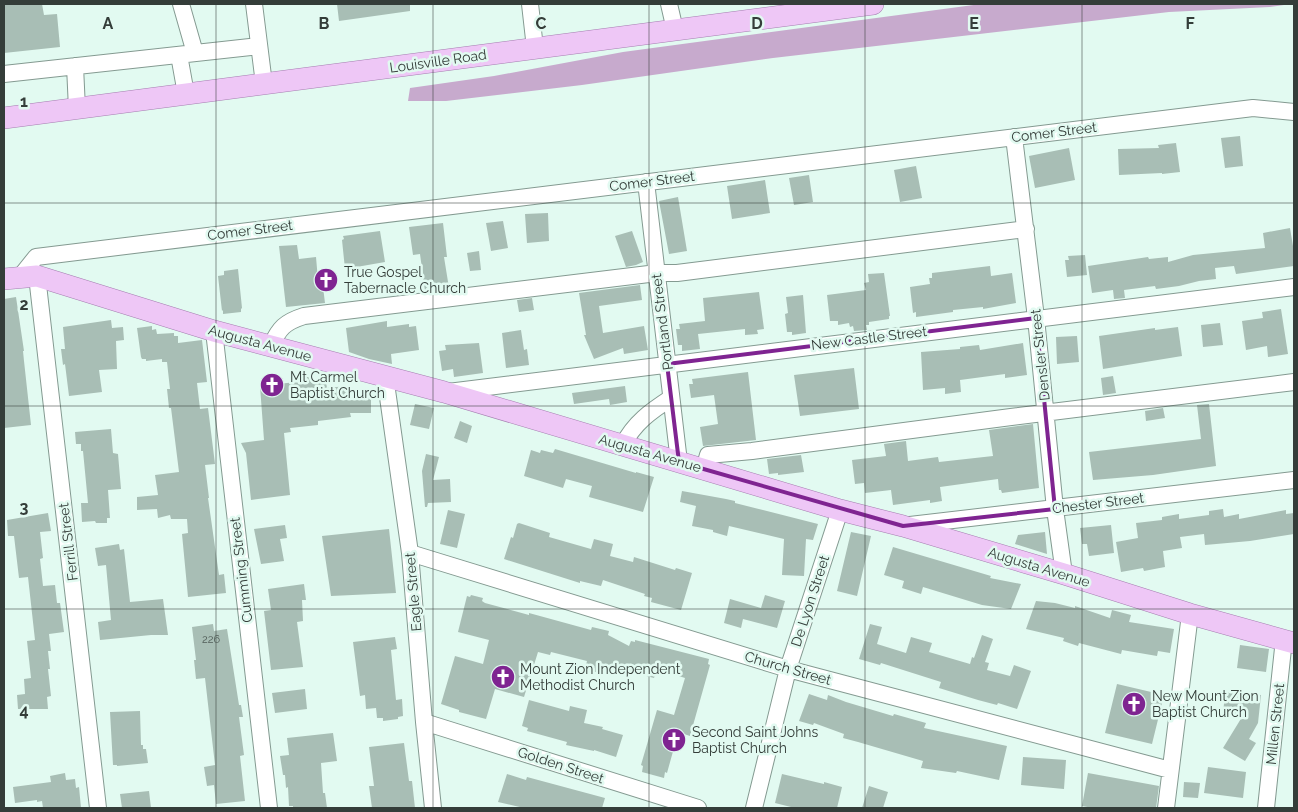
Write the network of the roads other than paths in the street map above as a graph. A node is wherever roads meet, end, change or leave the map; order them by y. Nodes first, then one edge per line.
1 (180, 4) edge
2 (254, 4) edge
3 (530, 4) edge
4 (669, 4) edge
5 (873, 4) edge
6 (675, 30) junction
7 (259, 46) junction
8 (535, 48) junction
9 (187, 54) junction
10 (75, 66) junction
11 (4, 74) edge
12 (264, 84) junction
13 (186, 94) junction
14 (77, 109) junction
15 (1294, 112) edge
16 (4, 118) edge
17 (1014, 137) junction
18 (646, 182) junction
19 (1026, 229) junction
20 (657, 273) junction
21 (20, 277) edge
22 (1294, 287) edge
23 (1036, 318) junction
24 (214, 331) junction
25 (271, 346) junction
26 (667, 364) junction
27 (385, 376) junction
28 (1294, 382) edge
29 (444, 392) junction
30 (671, 398) junction
31 (1045, 412) junction
32 (623, 445) junction
33 (679, 462) junction
34 (704, 469) junction
35 (1294, 480) edge
36 (1055, 508) junction
37 (840, 510) junction
38 (902, 526) junction
39 (410, 553) junction
40 (1064, 574) junction
41 (1190, 614) junction
42 (1289, 641) edge
43 (788, 669) junction
44 (424, 722) junction
45 (1170, 770) junction
46 (98, 808) edge
47 (269, 808) edge
48 (433, 808) edge
49 (698, 808) edge
50 (754, 808) edge
51 (1166, 808) edge
52 (1266, 808) edge

1 - 9 street
2 - 7 street
3 - 8 street
4 - 6 street
5 - 6 main road, Louisville Road
6 - 8 main road, Louisville Road
7 - 9 street
7 - 12 street
8 - 12 main road, Louisville Road
9 - 10 street
9 - 13 street
10 - 11 street
10 - 14 street
12 - 13 main road, Louisville Road
13 - 14 main road, Louisville Road
14 - 16 main road, Louisville Road
15 - 17 street, Comer Street
17 - 18 street, Comer Street
17 - 19 street, Densler Street
18 - 20 street, Portland Street
18 - 21 street, Comer Street
19 - 20 street
19 - 23 street, Densler Street
20 - 25 street
20 - 26 street, Portland Street
21 - 24 main road, Augusta Avenue
21 - 46 street, Ferrill Street
22 - 23 street, New Castle Street
23 - 26 street, New Castle Street
23 - 31 street, Densler Street
24 - 25 main road, Augusta Avenue
24 - 47 street, Cumming Street
25 - 27 main road, Augusta Avenue
26 - 29 street, New Castle Street
26 - 30 street, Portland Street
27 - 29 main road, Augusta Avenue
27 - 39 street, Eagle Street
28 - 31 street
29 - 32 main road, Augusta Avenue
30 - 32 street
30 - 33 street, Portland Street
31 - 34 street
31 - 36 street, Densler Street
32 - 33 main road, Augusta Avenue
33 - 34 main road, Augusta Avenue
34 - 37 main road, Augusta Avenue
35 - 36 street, Chester Street
36 - 38 street, Chester Street
36 - 40 street, Densler Street
37 - 38 main road, Augusta Avenue
37 - 43 street, De Lyon Street
38 - 40 main road, Augusta Avenue
39 - 43 street, Church Street
39 - 44 street, Eagle Street
40 - 41 main road, Augusta Avenue
41 - 42 main road, Augusta Avenue
41 - 45 street
42 - 52 street, Millen Street
43 - 45 street, Church Street
43 - 50 street, De Lyon Street
44 - 48 street, Eagle Street
44 - 49 street, Golden Street
45 - 51 street

